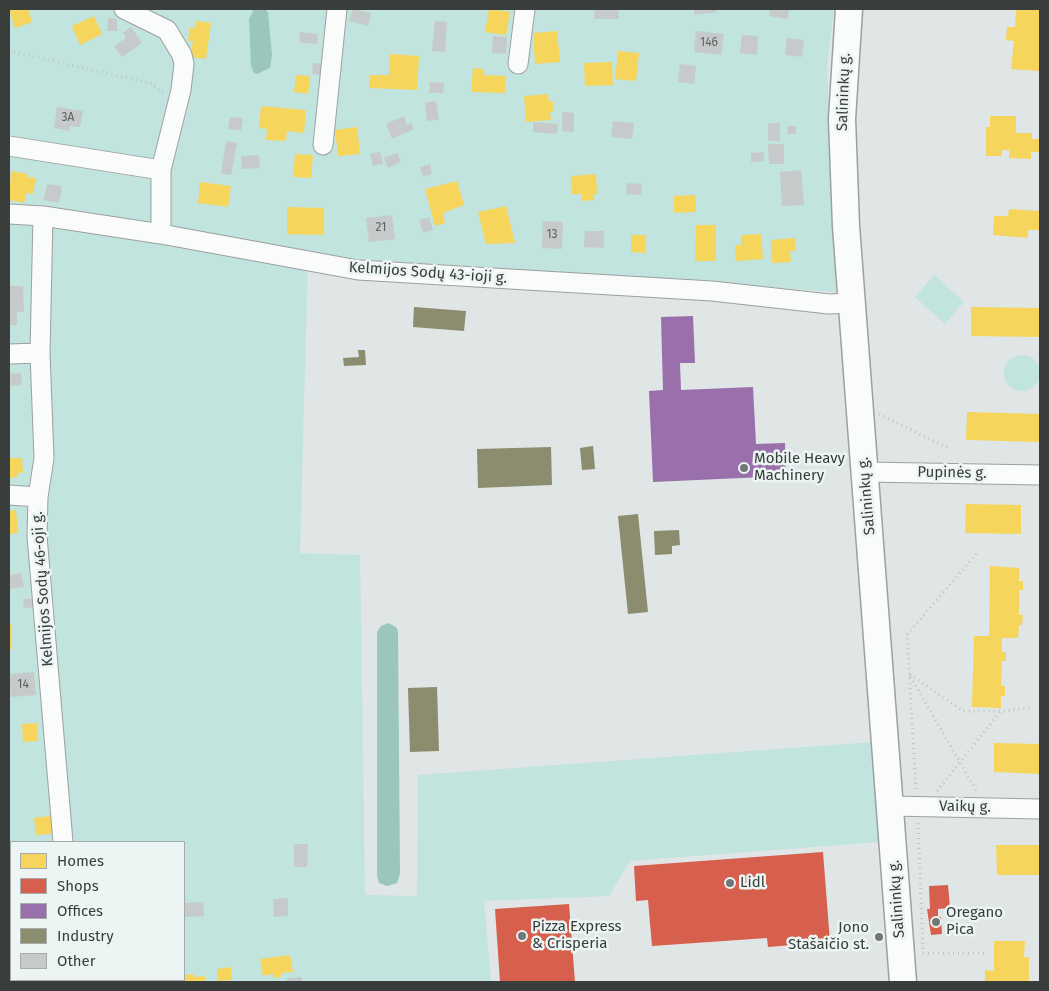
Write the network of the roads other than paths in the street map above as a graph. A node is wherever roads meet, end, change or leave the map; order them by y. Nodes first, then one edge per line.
1 (124, 9) edge
2 (337, 9) edge
3 (525, 9) edge
4 (849, 9) edge
5 (518, 64) dead end
6 (322, 145) dead end
7 (9, 146) edge
8 (161, 170) junction
9 (9, 214) edge
10 (43, 216) junction
11 (161, 234) junction
12 (851, 303) junction
13 (40, 353) junction
14 (9, 354) edge
15 (865, 472) junction
16 (1040, 475) edge
17 (9, 495) edge
18 (38, 497) junction
19 (891, 806) junction
20 (1040, 809) edge
21 (63, 841) edge
22 (903, 982) edge

1 - 8 street
2 - 6 street
3 - 5 street
4 - 12 main road, Salininkų g.
7 - 8 street
8 - 11 street
9 - 10 street, Kelmijos Sodų 43-ioji g.
10 - 11 street, Kelmijos Sodų 43-ioji g.
10 - 13 street, Kelmijos Sodų 46-oji g.
11 - 12 street, Kelmijos Sodų 43-ioji g.
12 - 15 main road, Salininkų g.
13 - 14 street
13 - 18 street, Kelmijos Sodų 46-oji g.
15 - 16 street, Pupinės g.
15 - 19 main road, Salininkų g.
17 - 18 street
18 - 21 street, Kelmijos Sodų 46-oji g.
19 - 20 street, Vaikų g.
19 - 22 main road, Salininkų g.

